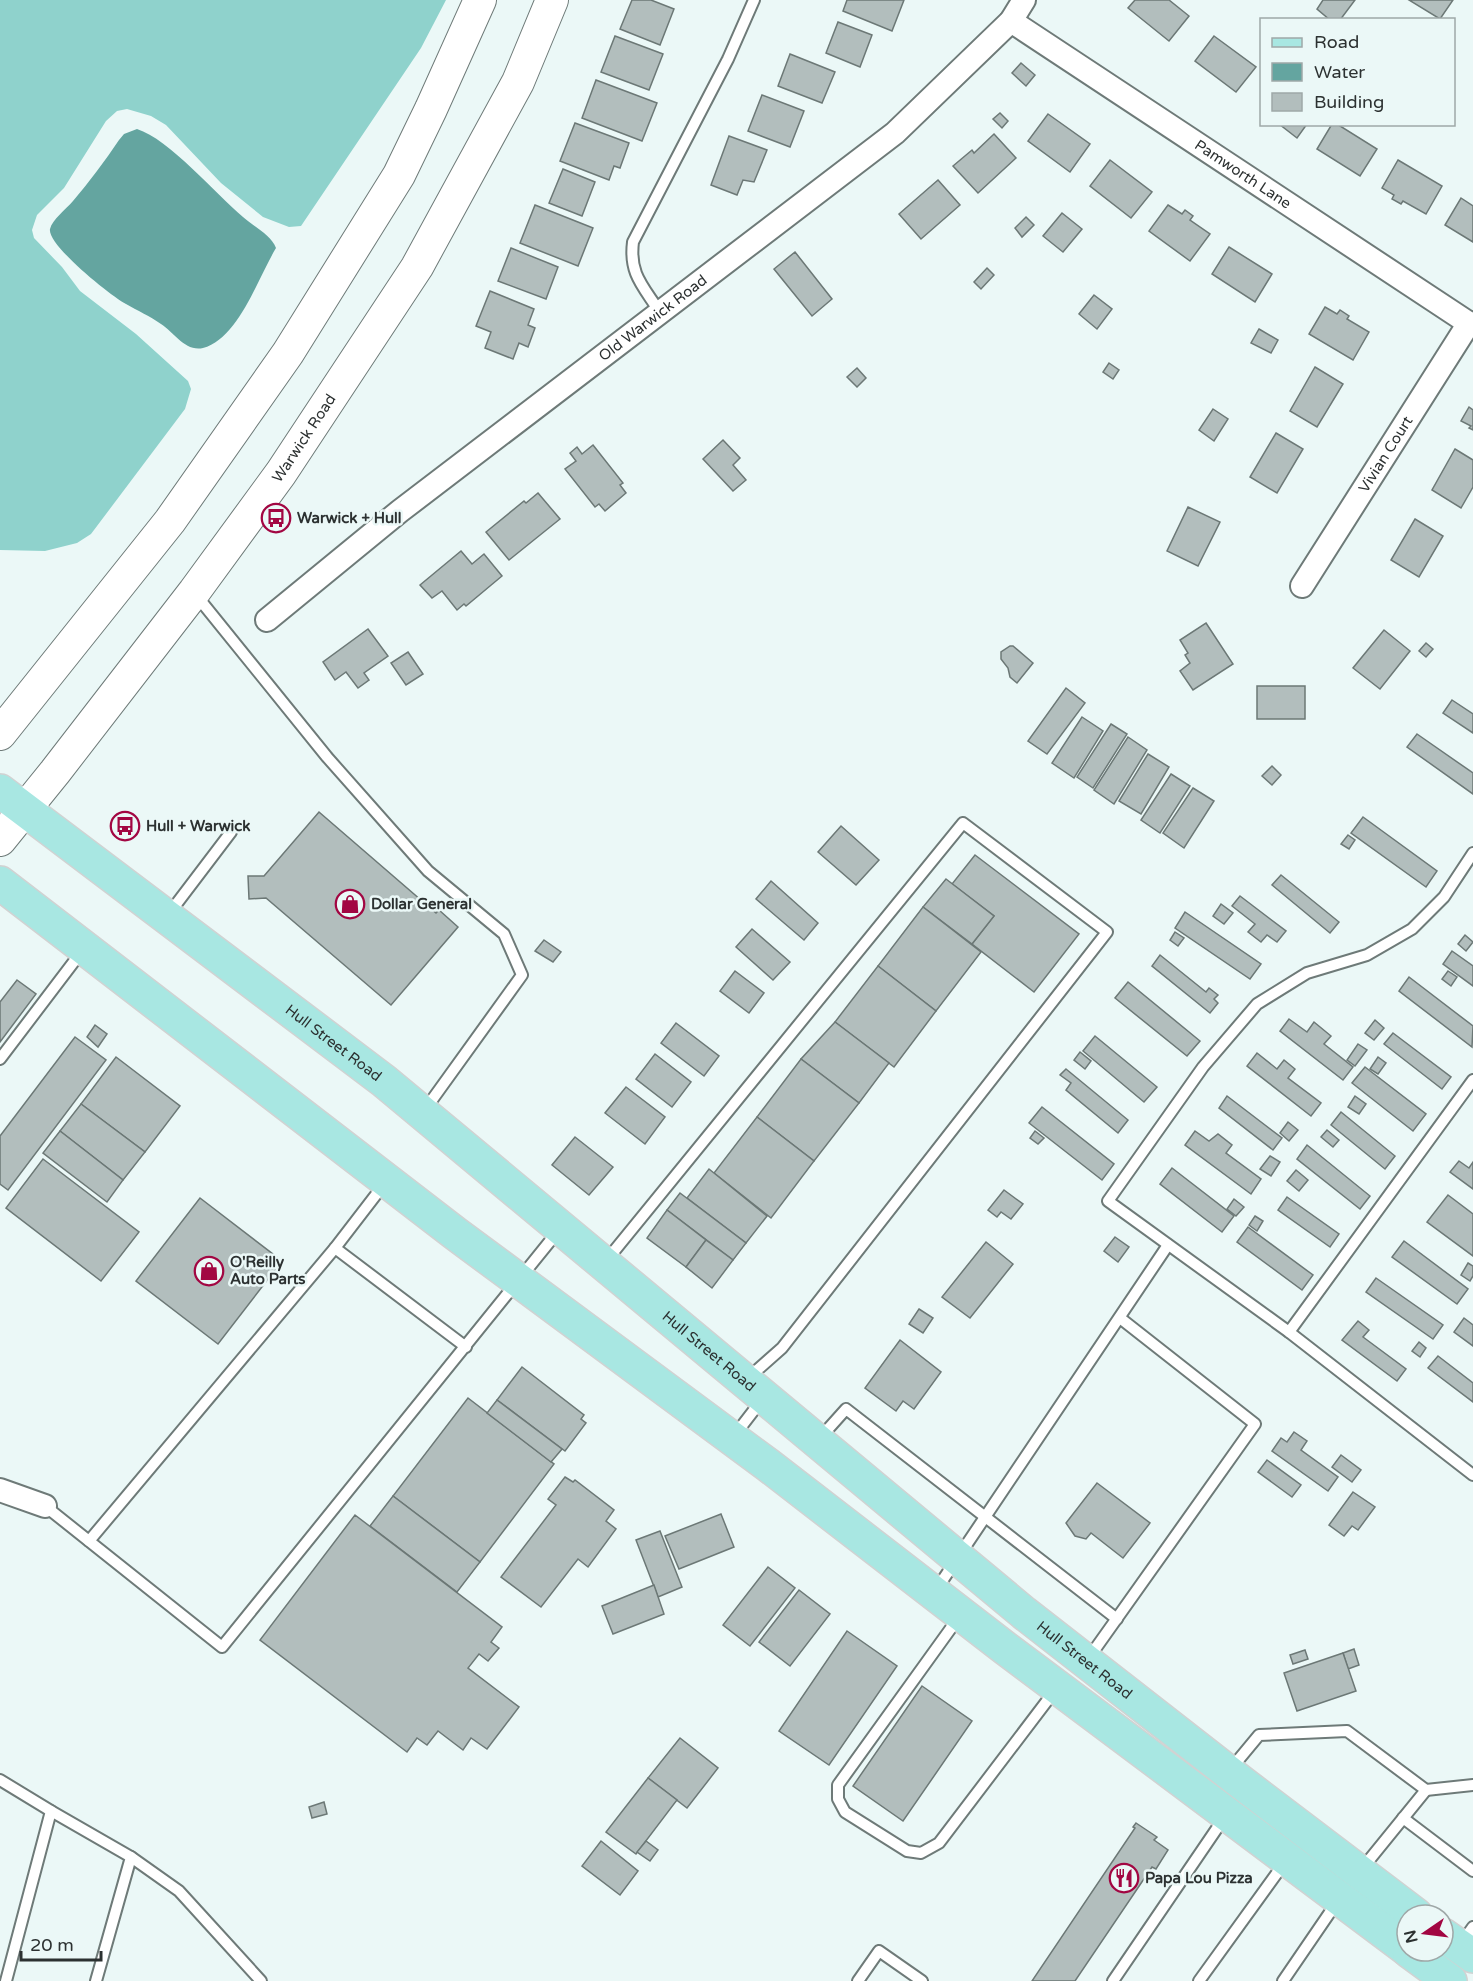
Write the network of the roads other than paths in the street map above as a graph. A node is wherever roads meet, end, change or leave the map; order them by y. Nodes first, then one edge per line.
1 (480, 0) edge
2 (552, 0) edge
3 (753, 0) edge
4 (1024, 0) edge
5 (1011, 21) junction
6 (659, 311) junction
7 (1471, 324) edge
8 (1302, 586) dead end
9 (194, 592) junction
10 (267, 620) dead end
11 (0, 734) edge
12 (13, 801) edge
13 (231, 832) dead end
14 (0, 840) edge
15 (1473, 853) edge
16 (0, 884) edge
17 (166, 916) junction
18 (84, 948) junction
19 (0, 1059) edge
20 (1473, 1080) edge
21 (423, 1113) junction
22 (387, 1180) junction
23 (561, 1228) junction
24 (1168, 1245) junction
25 (335, 1248) junction
26 (604, 1264) junction
27 (520, 1281) junction
28 (1120, 1318) junction
29 (1289, 1332) junction
30 (466, 1347) junction
31 (754, 1389) junction
32 (732, 1438) junction
33 (818, 1442) junction
34 (1473, 1475) edge
35 (0, 1490) edge
36 (45, 1506) joint
37 (986, 1518) junction
38 (89, 1541) junction
39 (958, 1558) junction
40 (934, 1593) junction
41 (961, 1614) junction
42 (1117, 1618) junction
43 (1086, 1662) junction
44 (1057, 1688) junction
45 (0, 1779) edge
46 (1473, 1785) edge
47 (1426, 1790) junction
48 (1219, 1792) junction
49 (51, 1811) junction
50 (1403, 1818) junction
51 (131, 1857) junction
52 (1287, 1860) junction
53 (1473, 1871) edge
54 (1349, 1886) junction
55 (1395, 1906) edge
56 (1395, 1936) edge
57 (6, 1981) edge
58 (96, 1981) edge
59 (261, 1981) edge
60 (858, 1981) edge
61 (922, 1981) edge
62 (1113, 1981) edge
63 (1198, 1981) edge
64 (1283, 1981) edge

1 - 11 main road
2 - 9 main road, Warwick Road
3 - 6 lane
4 - 5 street, Old Warwick Road
5 - 6 street, Old Warwick Road
5 - 7 street, Pamworth Lane
6 - 10 street, Old Warwick Road
7 - 8 street, Vivian Court
9 - 12 main road, Warwick Road
9 - 21 lane
12 - 14 main road, Warwick Road
12 - 17 main road, Hull Street Road
13 - 17 lane
15 - 24 lane
16 - 18 main road, Hull Street Road
17 - 21 main road, Hull Street Road
18 - 19 lane
18 - 22 main road, Hull Street Road
20 - 29 lane
21 - 23 main road, Hull Street Road
22 - 25 lane
22 - 27 main road, Hull Street Road
23 - 26 main road, Hull Street Road
23 - 27 lane
24 - 28 lane
24 - 29 lane
25 - 30 lane
25 - 38 lane
26 - 31 main road, Hull Street Road
26 - 31 lane
27 - 30 lane
27 - 32 main road, Hull Street Road
28 - 37 lane
28 - 42 lane
29 - 34 lane
30 - 38 lane
31 - 32 lane
31 - 33 main road, Hull Street Road
32 - 40 main road, Hull Street Road
33 - 37 lane
33 - 39 main road, Hull Street Road
35 - 36 street
36 - 38 lane
37 - 39 lane
37 - 42 lane
39 - 40 lane
39 - 43 main road, Hull Street Road
40 - 41 main road, Hull Street Road
41 - 44 main road, Hull Street Road
41 - 44 lane
42 - 43 lane
43 - 48 main road, Hull Street Road
44 - 48 main road, Hull Street Road
45 - 49 lane
46 - 47 lane
47 - 48 lane
47 - 50 lane
48 - 52 main road, Hull Street Road
48 - 54 main road, Hull Street Road
48 - 62 lane
49 - 51 lane
49 - 57 lane
50 - 53 lane
50 - 54 lane
51 - 58 lane
51 - 59 lane
52 - 54 main road, Hull Street Road
52 - 63 lane
54 - 55 main road, Hull Street Road
54 - 56 main road, Hull Street Road
54 - 64 lane
60 - 61 lane

